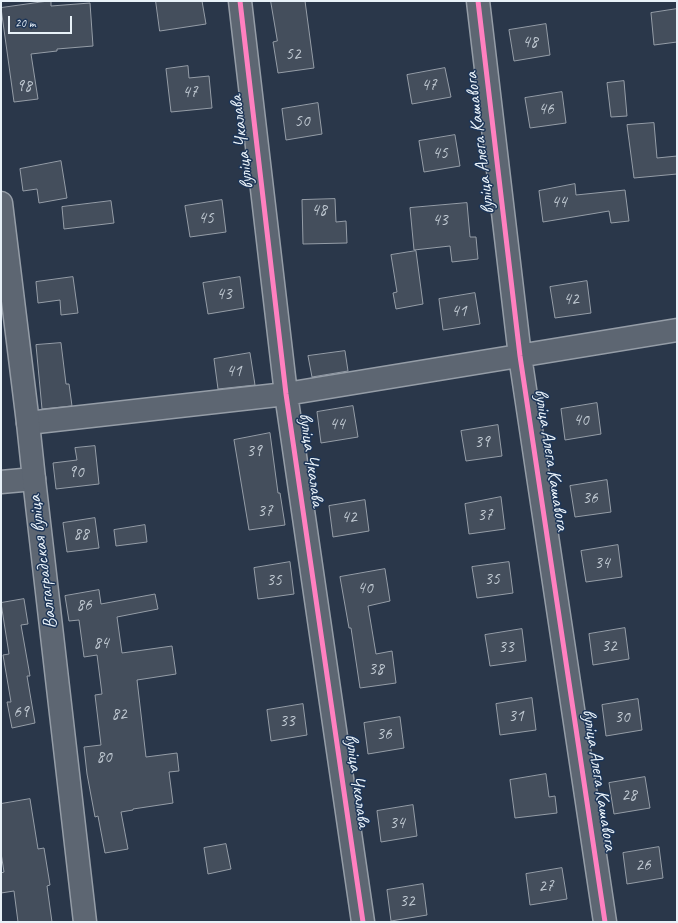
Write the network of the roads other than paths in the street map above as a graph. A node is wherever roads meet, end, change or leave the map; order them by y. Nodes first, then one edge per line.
1 (240, 1) edge
2 (478, 1) edge
3 (1, 203) edge
4 (677, 330) edge
5 (520, 356) junction
6 (286, 394) junction
7 (28, 422) junction
8 (34, 479) junction
9 (1, 482) edge
10 (85, 922) edge
11 (363, 922) edge
12 (605, 922) edge

1 - 6 street, вуліца Чкалава
2 - 5 street, вуліца Алега Кашавога
3 - 7 street, Валгаградская вуліца
4 - 5 street
5 - 6 street
5 - 12 street, вуліца Алега Кашавога
6 - 7 street
6 - 11 street, вуліца Чкалава
7 - 8 street, Валгаградская вуліца
8 - 9 street
8 - 10 street, Валгаградская вуліца

